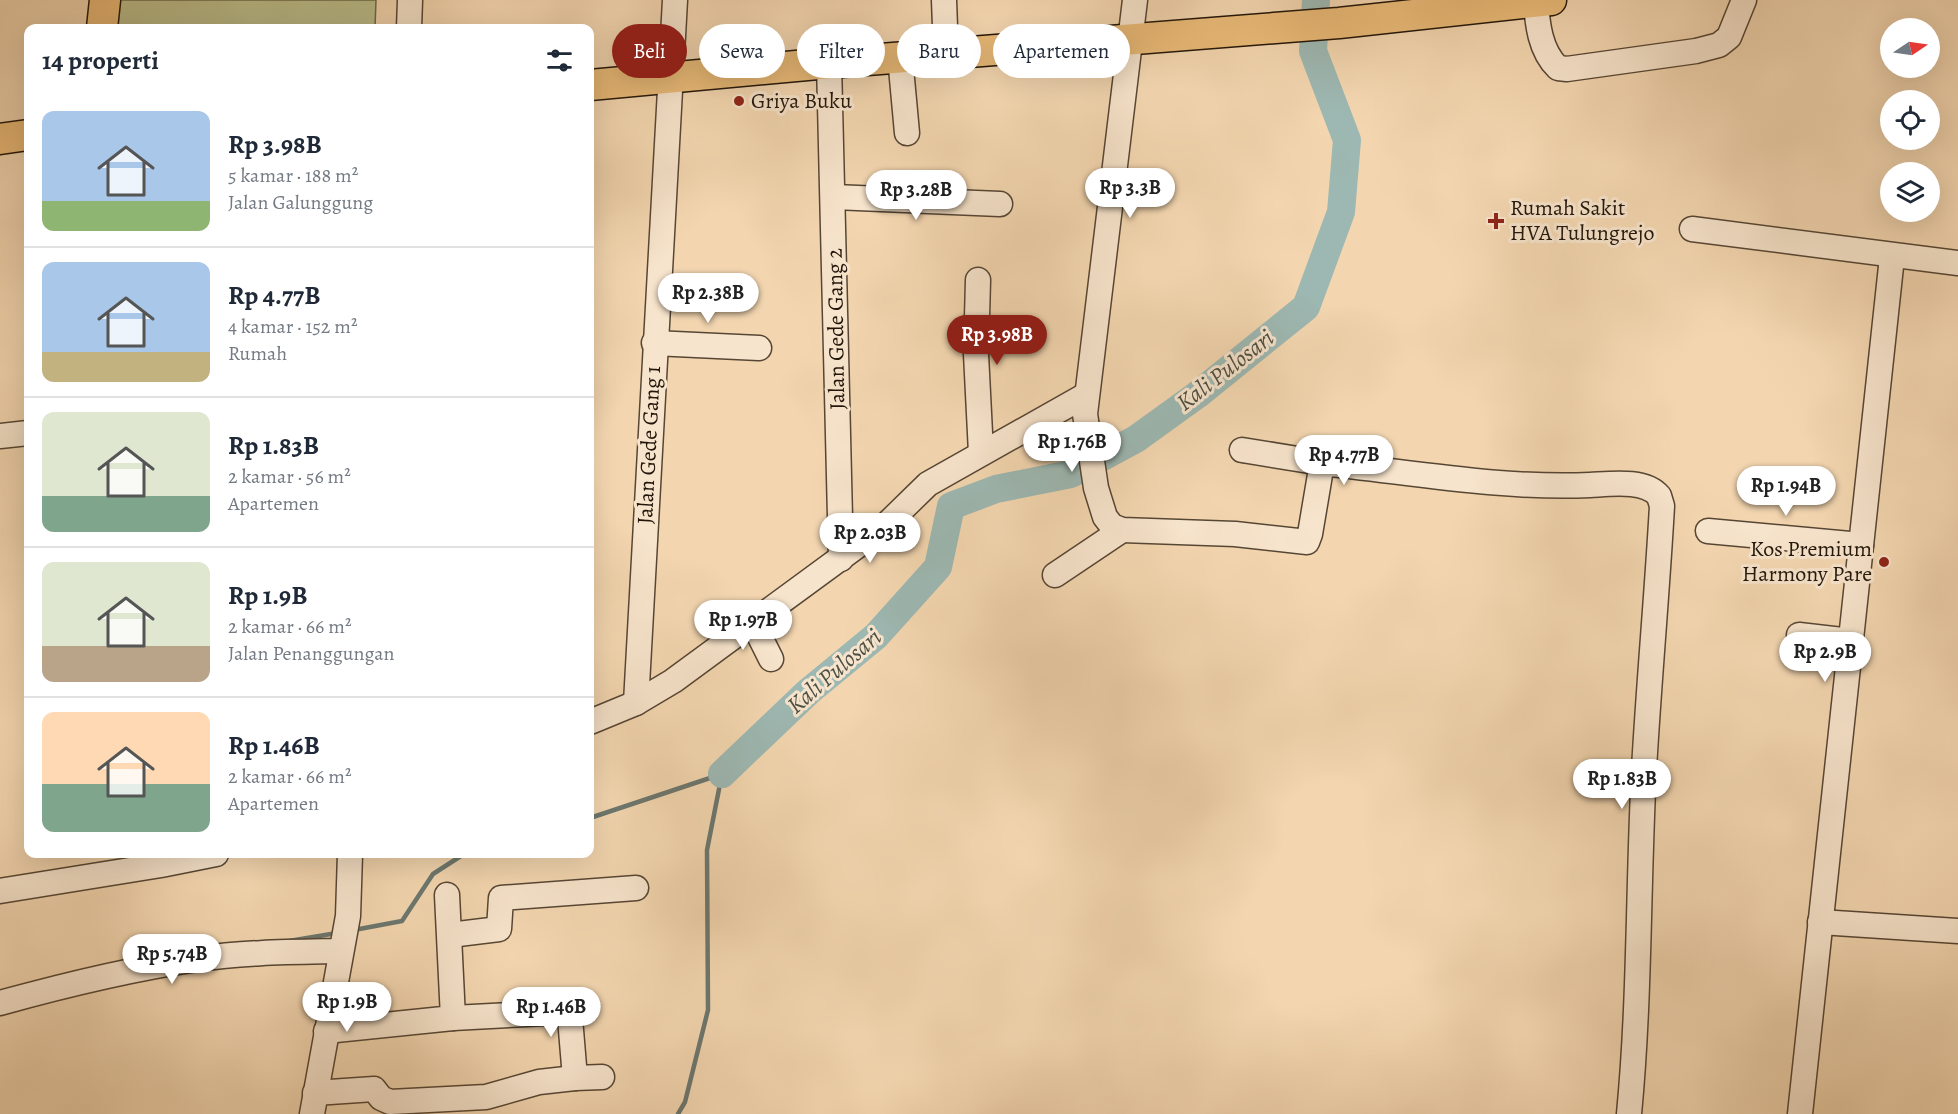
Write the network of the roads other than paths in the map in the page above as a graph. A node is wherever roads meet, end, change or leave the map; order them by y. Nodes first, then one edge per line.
1 (105, 0) edge
2 (410, 0) edge
3 (675, 0) edge
4 (944, 0) edge
5 (1135, 0) edge
6 (1541, 0) edge
7 (1744, 0) edge
8 (1439, 5) edge
9 (102, 24) edge
10 (409, 24) edge
11 (673, 24) edge
12 (945, 24) edge
13 (1131, 39) junction
14 (981, 51) edge
15 (797, 66) edge
16 (687, 76) edge
17 (669, 78) joint
18 (830, 78) edge
19 (902, 78) edge
20 (594, 85) edge
21 (907, 133) dead end
22 (24, 136) edge
23 (0, 139) edge
24 (834, 196) junction
25 (1000, 204) dead end
26 (1692, 229) dead end
27 (1892, 257) junction
28 (1958, 263) edge
29 (978, 280) dead end
30 (654, 343) junction
31 (759, 348) dead end
32 (1086, 395) junction
33 (24, 433) edge
34 (0, 436) edge
35 (1242, 450) dead end
36 (981, 453) junction
37 (1322, 463) junction
38 (1113, 524) junction
39 (1708, 531) dead end
40 (1861, 545) junction
41 (841, 559) junction
42 (1055, 575) dead end
43 (753, 623) junction
44 (1799, 635) dead end
45 (1851, 640) junction
46 (771, 660) dead end
47 (636, 703) junction
48 (594, 720) edge
49 (196, 858) edge
50 (350, 858) edge
51 (636, 888) dead end
52 (0, 891) edge
53 (447, 895) dead end
54 (1820, 922) junction
55 (1958, 931) edge
56 (450, 935) junction
57 (342, 947) junction
58 (0, 1003) edge
59 (453, 1018) junction
60 (326, 1031) junction
61 (602, 1077) dead end
62 (575, 1078) junction
63 (314, 1104) edge
64 (1629, 1114) edge
65 (1800, 1114) edge

1 - 9 main road
2 - 10 street
3 - 11 street, Jalan Gede Gang 1
4 - 12 street
5 - 13 street
6 - 7 street
6 - 8 main road
8 - 13 main road
13 - 14 main road
13 - 32 street
15 - 16 main road
17 - 20 main road
17 - 30 street, Jalan Gede Gang 1
18 - 24 street, Jalan Gede Gang 2
19 - 21 street
22 - 23 main road
24 - 25 street
24 - 41 street, Jalan Gede Gang 2
26 - 27 street
27 - 28 street
27 - 40 street
29 - 36 street
30 - 31 street
30 - 47 street, Jalan Gede Gang 1
32 - 36 street
32 - 38 street
33 - 34 street
35 - 37 street
36 - 41 street
37 - 38 street
37 - 64 street
38 - 42 street
39 - 40 street
40 - 45 street
41 - 43 street
43 - 46 street
43 - 47 street
44 - 45 street
45 - 54 street
47 - 48 street
49 - 52 street
50 - 57 street
51 - 56 street
53 - 56 street
54 - 55 street
54 - 65 street
56 - 59 street
57 - 58 street
57 - 60 street
59 - 60 street
59 - 62 street
60 - 63 street
61 - 62 street
62 - 63 street

